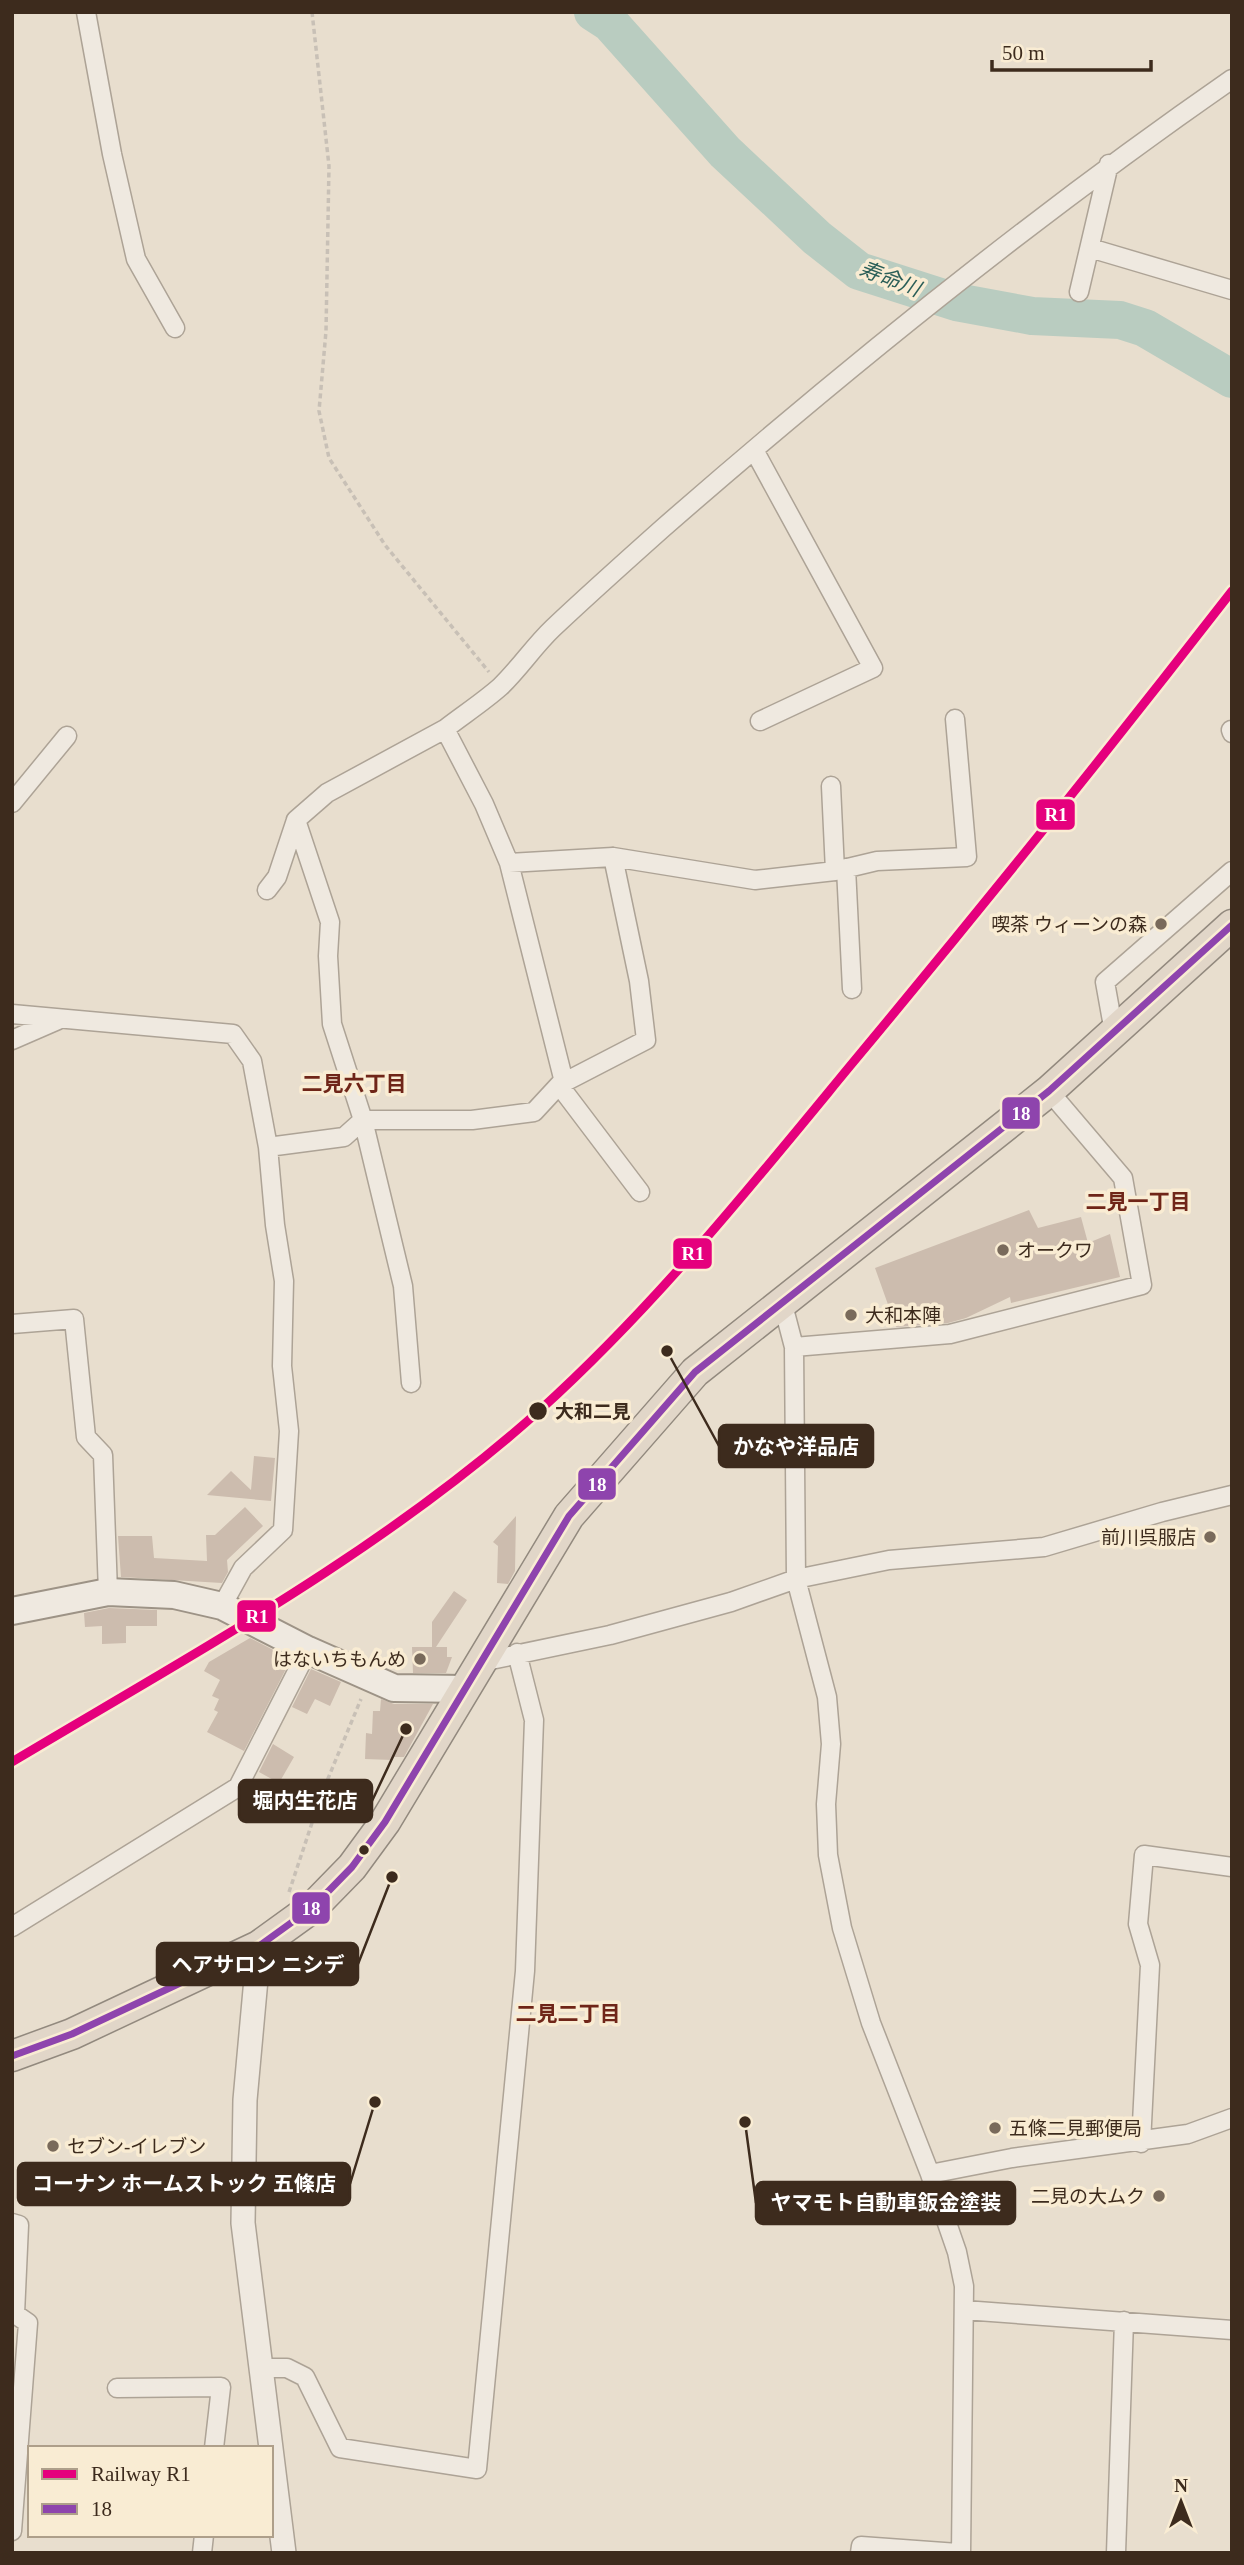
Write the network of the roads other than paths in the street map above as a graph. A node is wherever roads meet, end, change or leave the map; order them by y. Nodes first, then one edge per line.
1 (86, 12) edge
2 (1232, 79) edge
3 (1109, 164) junction
4 (1090, 248) junction
5 (1232, 290) edge
6 (1079, 292) dead end
7 (175, 328) dead end
8 (754, 450) junction
9 (955, 719) dead end
10 (760, 721) dead end
11 (445, 729) junction
12 (67, 736) dead end
13 (831, 786) dead end
14 (12, 803) edge
15 (296, 821) junction
16 (613, 857) junction
17 (509, 863) junction
18 (840, 870) junction
19 (1232, 871) edge
20 (267, 890) dead end
21 (1232, 925) edge
22 (852, 989) dead end
23 (12, 1014) edge
24 (61, 1018) junction
25 (1114, 1032) junction
26 (12, 1040) edge
27 (561, 1083) junction
28 (1049, 1091) junction
29 (363, 1120) junction
30 (268, 1147) junction
31 (640, 1192) dead end
32 (782, 1301) junction
33 (12, 1324) edge
34 (794, 1346) junction
35 (411, 1383) dead end
36 (1232, 1495) edge
37 (796, 1579) junction
38 (108, 1592) junction
39 (222, 1606) junction
40 (12, 1611) edge
41 (308, 1650) junction
42 (517, 1653) junction
43 (481, 1662) junction
44 (464, 1689) junction
45 (1232, 1867) edge
46 (12, 1927) edge
47 (259, 1945) junction
48 (12, 2056) edge
49 (1232, 2118) edge
50 (1140, 2143) junction
51 (930, 2174) junction
52 (12, 2223) edge
53 (964, 2310) junction
54 (1124, 2321) junction
55 (1232, 2330) edge
56 (260, 2368) junction
57 (117, 2388) dead end
58 (214, 2446) edge
59 (270, 2446) edge
60 (273, 2468) edge
61 (12, 2531) edge
62 (284, 2553) edge
63 (860, 2553) edge
64 (960, 2553) edge
65 (1116, 2553) edge

1 - 7 street
2 - 3 street
3 - 4 street
3 - 8 street
4 - 5 street
4 - 6 street
8 - 10 street
8 - 11 street
9 - 18 street
11 - 15 street
11 - 17 street
12 - 14 street
13 - 18 street
15 - 20 street
15 - 29 street
16 - 17 street
16 - 18 street
16 - 27 street
17 - 27 street
18 - 22 street
19 - 25 street
21 - 25 highway
23 - 24 street
24 - 26 street
24 - 30 street
25 - 28 highway
27 - 29 street
27 - 31 street
28 - 32 highway
28 - 34 street
29 - 30 street
29 - 35 street
30 - 39 street
32 - 34 street
32 - 43 highway
33 - 38 street
34 - 37 street
36 - 37 street
37 - 42 street
37 - 51 street
38 - 39 main road
38 - 40 main road
39 - 41 main road
41 - 44 main road
41 - 46 street
42 - 43 street
42 - 56 street
43 - 44 highway
44 - 47 highway
45 - 50 street
47 - 48 highway
47 - 56 street
49 - 50 street
50 - 51 street
51 - 53 street
52 - 61 street
53 - 54 street
53 - 64 street
54 - 55 street
54 - 65 street
56 - 59 street
57 - 58 street
60 - 62 street
63 - 64 street

